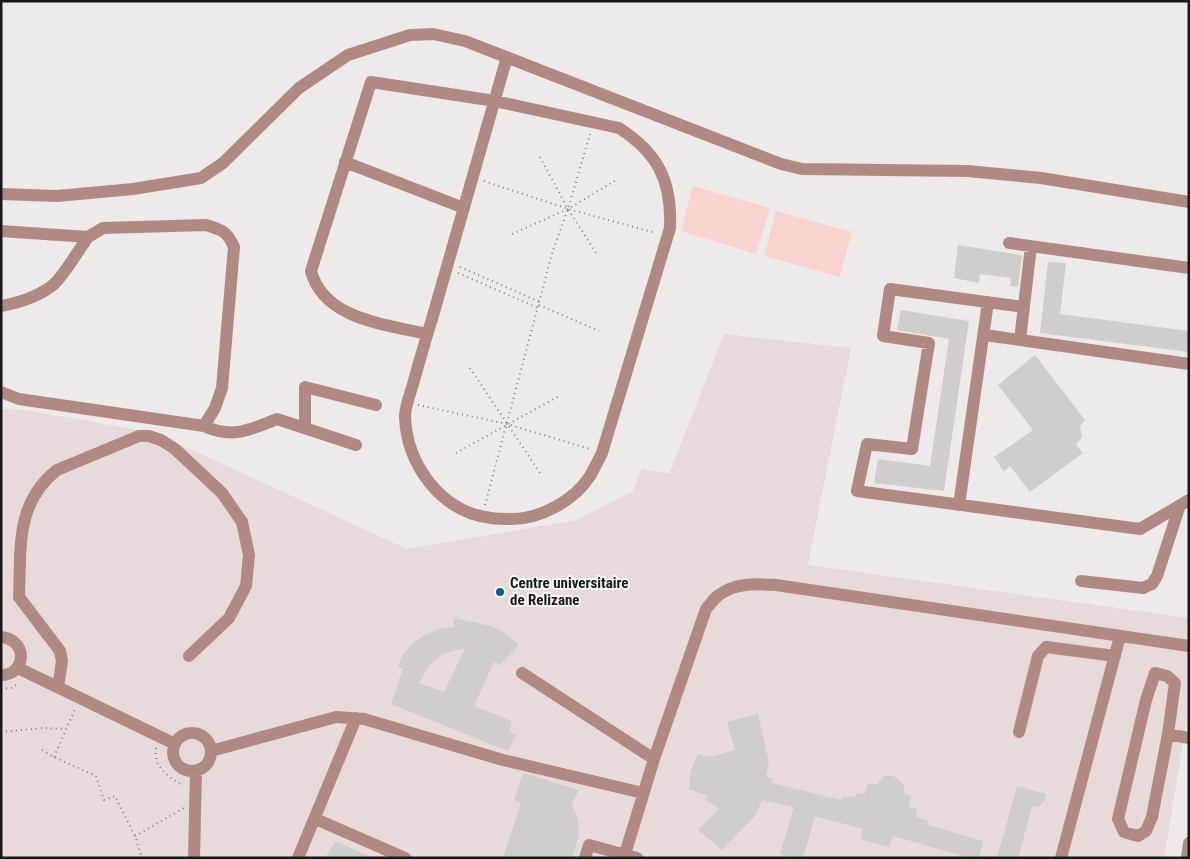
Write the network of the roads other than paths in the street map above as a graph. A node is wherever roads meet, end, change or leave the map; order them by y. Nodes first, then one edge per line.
1 (507, 57) junction
2 (494, 101) junction
3 (345, 162) junction
4 (1, 194) edge
5 (1189, 202) edge
6 (464, 208) junction
7 (1, 231) edge
8 (88, 237) junction
9 (1009, 243) dead end
10 (1031, 246) junction
11 (1189, 268) edge
12 (988, 302) junction
13 (1, 306) edge
14 (1024, 307) junction
15 (428, 334) junction
16 (985, 336) junction
17 (1020, 340) junction
18 (1189, 364) edge
19 (1, 392) edge
20 (376, 405) dead end
21 (204, 426) junction
22 (305, 428) junction
23 (356, 445) dead end
24 (1184, 502) edge
25 (959, 505) junction
26 (1081, 581) dead end
27 (1120, 636) junction
28 (1, 637) edge
29 (1189, 646) edge
30 (189, 656) dead end
31 (1115, 656) junction
32 (18, 668) junction
33 (522, 673) dead end
34 (1, 676) edge
35 (58, 687) junction
36 (356, 718) junction
37 (1019, 732) dead end
38 (1168, 734) junction
39 (1189, 738) edge
40 (175, 744) junction
41 (211, 751) junction
42 (654, 759) junction
43 (196, 771) junction
44 (643, 793) junction
45 (318, 820) dead end
46 (1189, 843) edge
47 (631, 856) edge
48 (194, 858) edge
49 (298, 858) edge
50 (405, 858) edge
51 (585, 858) edge
52 (1061, 858) edge
53 (1187, 858) edge

1 - 2 street
1 - 4 street
1 - 5 street
2 - 3 street
2 - 6 street
2 - 15 street
3 - 6 street
3 - 15 street
6 - 15 street
7 - 8 street
8 - 13 street
8 - 21 street
9 - 10 street
10 - 11 street
10 - 14 street
12 - 14 street
12 - 16 street
12 - 25 street
14 - 17 street
16 - 17 street
16 - 25 street
17 - 18 street
19 - 21 street
20 - 22 street
21 - 22 street
22 - 23 street
24 - 25 street
24 - 26 street
27 - 29 street
27 - 31 street
27 - 42 street
28 - 32 street
30 - 35 street
31 - 37 street
31 - 52 street
32 - 34 street
32 - 35 street
33 - 42 street
35 - 40 street
36 - 41 street
36 - 44 street
36 - 49 street
38 - 38 street
38 - 39 street
40 - 41 street
40 - 43 street
41 - 43 street
42 - 44 street
43 - 48 street
44 - 47 street
45 - 50 street
46 - 53 street
47 - 51 street

